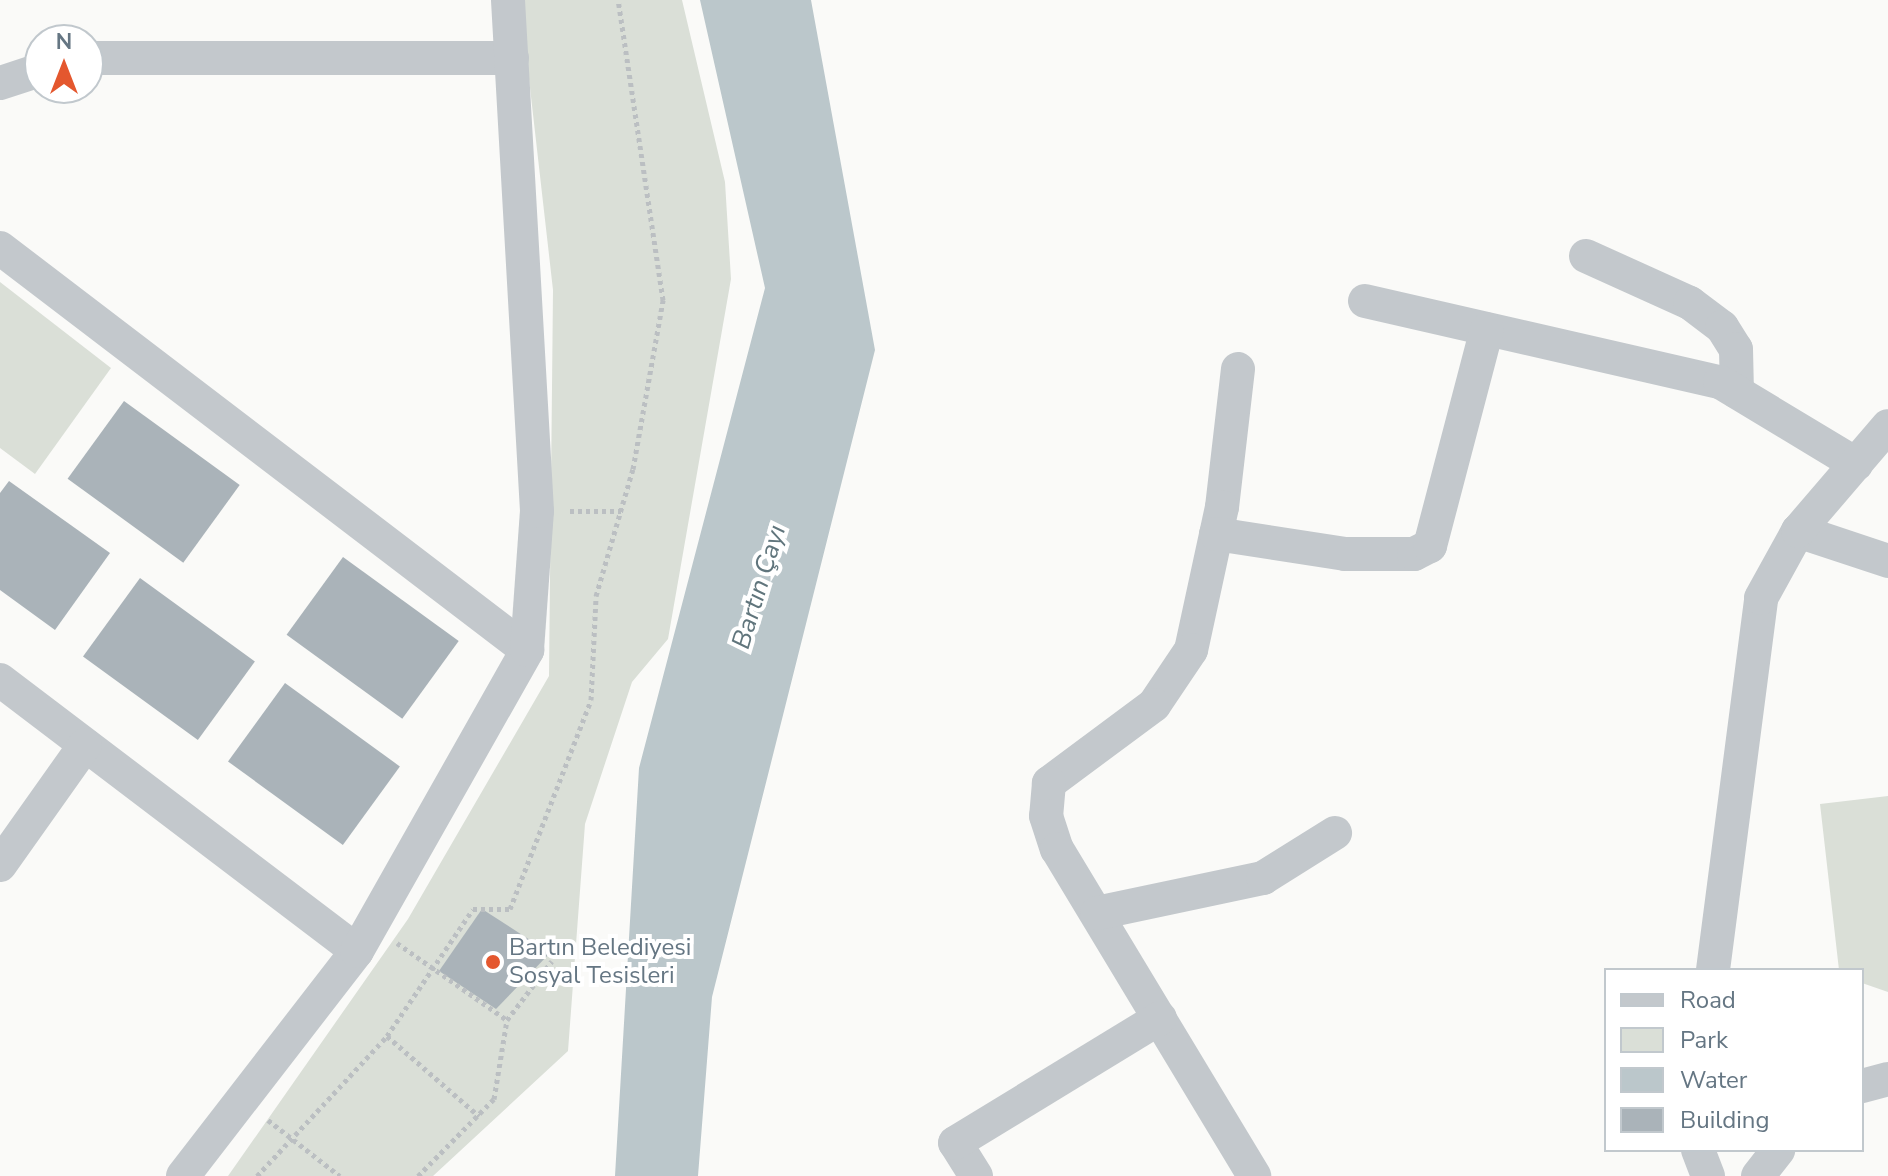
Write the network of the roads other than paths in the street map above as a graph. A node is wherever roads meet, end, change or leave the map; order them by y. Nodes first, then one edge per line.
1 (508, 0) edge
2 (104, 58) edge
3 (512, 58) junction
4 (24, 75) edge
5 (0, 83) edge
6 (0, 248) edge
7 (1586, 256) dead end
8 (1365, 301) dead end
9 (1487, 329) junction
10 (1238, 369) dead end
11 (1737, 392) junction
12 (1888, 426) edge
13 (1856, 464) junction
14 (1798, 531) junction
15 (1216, 534) junction
16 (1888, 561) edge
17 (527, 650) junction
18 (0, 680) edge
19 (85, 745) junction
20 (1335, 833) dead end
21 (0, 865) edge
22 (1097, 913) junction
23 (365, 938) junction
24 (1713, 968) edge
25 (1160, 1018) junction
26 (1888, 1079) edge
27 (1864, 1085) edge
28 (1698, 1152) edge
29 (1699, 1152) edge
30 (183, 1176) edge
31 (976, 1176) edge
32 (1254, 1176) edge
33 (1699, 1176) edge
34 (1708, 1176) edge

1 - 3 street
2 - 3 street
3 - 17 street
4 - 5 street
6 - 17 street
7 - 11 street
8 - 9 street
9 - 11 street
9 - 15 street
10 - 15 street
11 - 13 street
12 - 13 street
13 - 14 street
14 - 16 street
14 - 24 street
15 - 22 street
17 - 23 street
18 - 19 street
19 - 21 street
19 - 23 street
20 - 22 street
22 - 25 street
23 - 30 street
25 - 31 street
25 - 32 street
26 - 27 street
28 - 33 street
29 - 34 street

